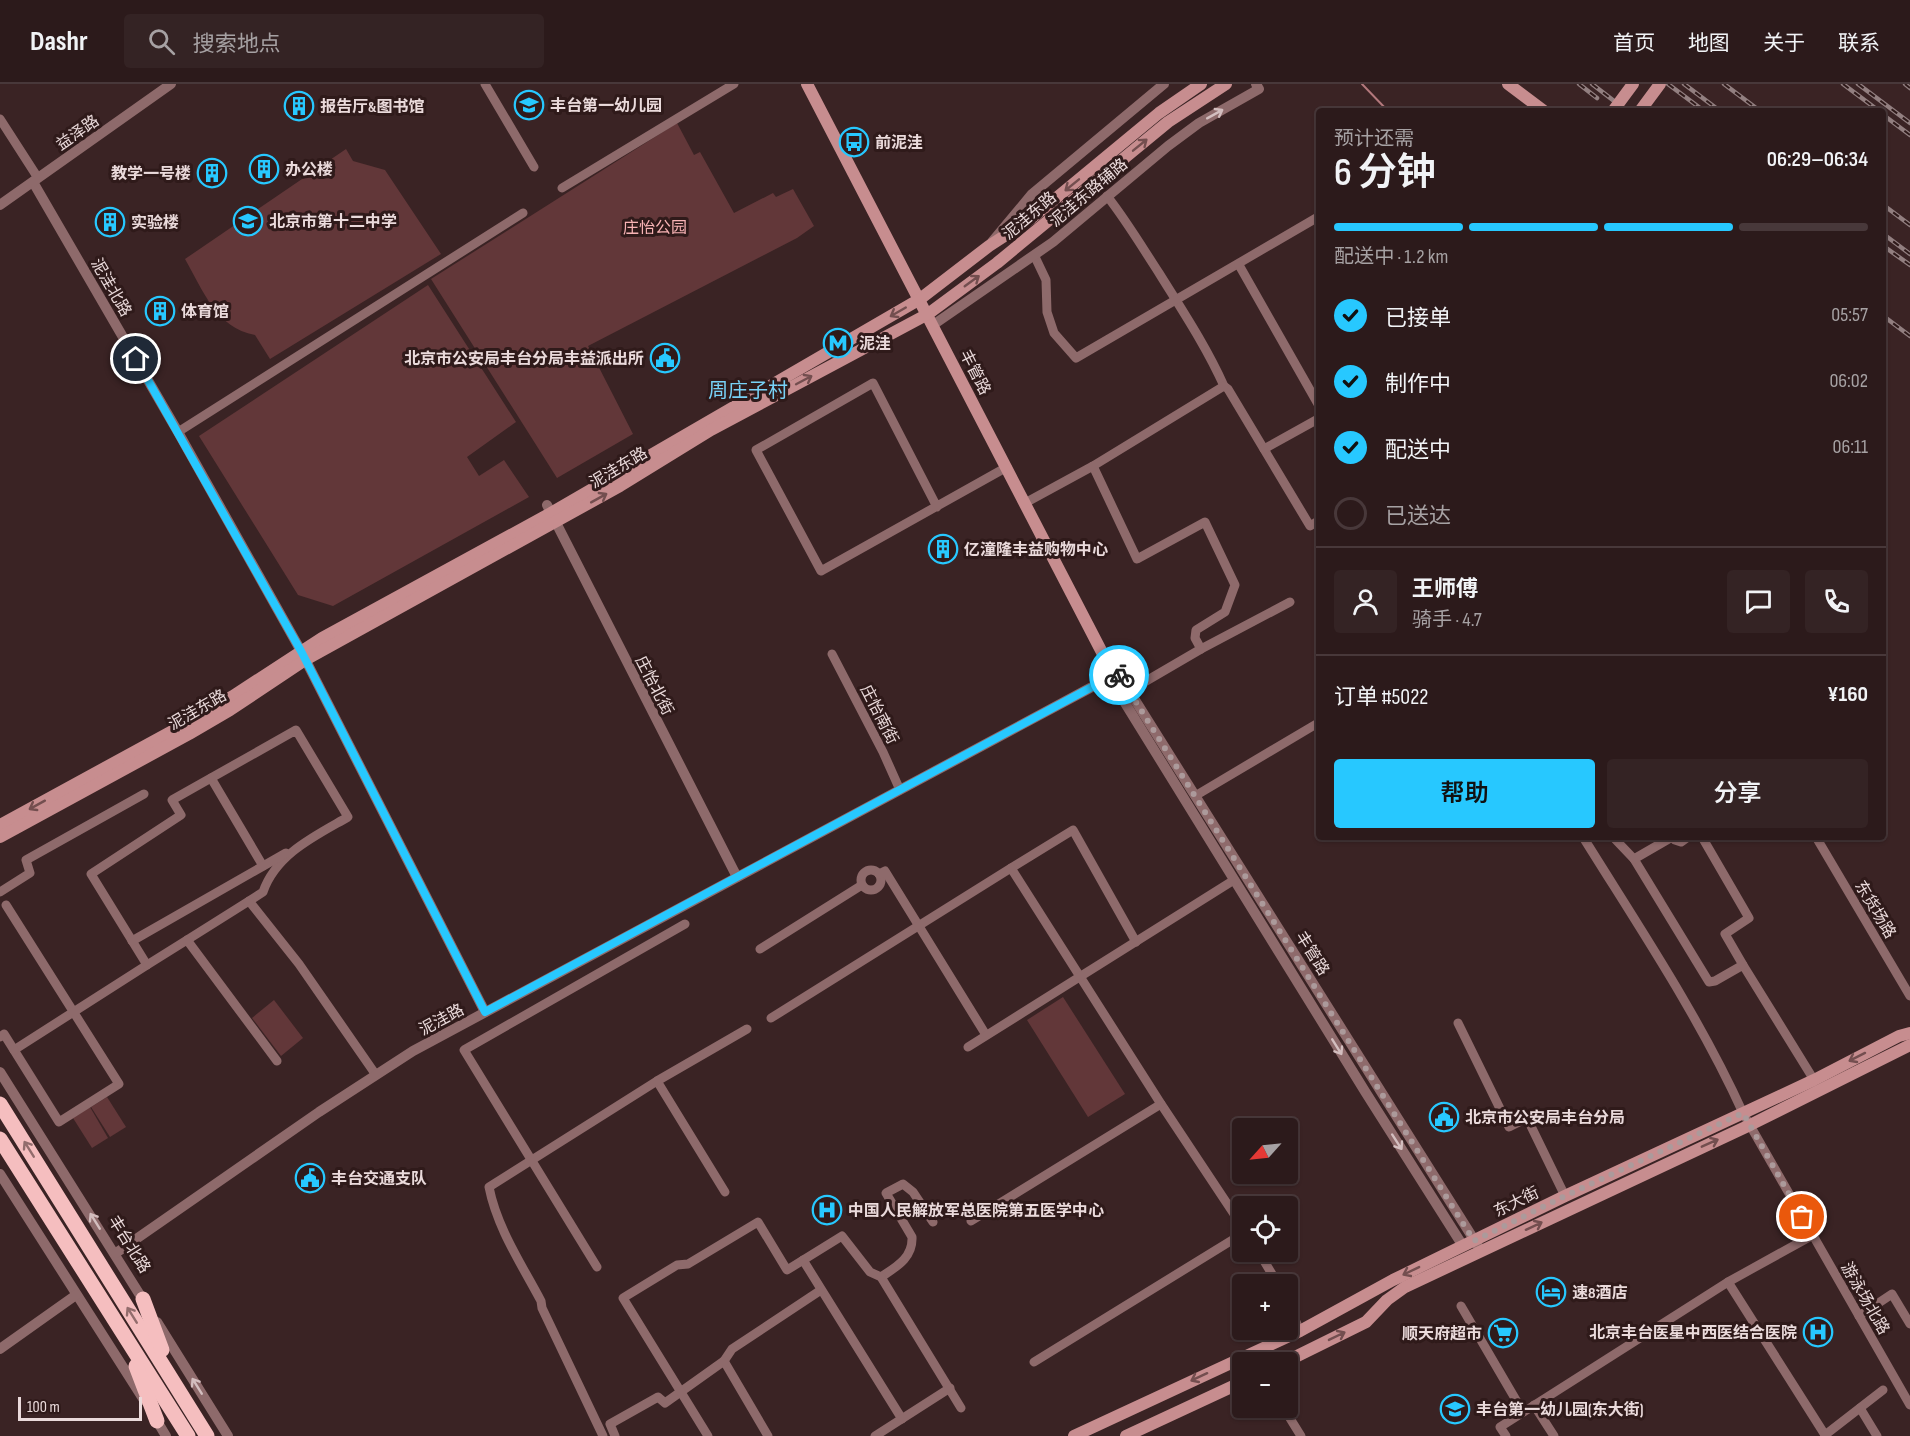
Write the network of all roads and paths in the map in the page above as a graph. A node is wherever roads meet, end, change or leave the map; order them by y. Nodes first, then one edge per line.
1 (171, 84) edge
2 (485, 84) edge
3 (734, 84) edge
4 (807, 84) edge
5 (814, 84) edge
6 (1164, 84) edge
7 (1201, 84) edge
8 (1226, 84) edge
9 (1256, 84) edge
10 (1508, 84) edge
11 (1633, 84) edge
12 (1660, 84) edge
13 (1540, 108) edge
14 (1615, 108) edge
15 (1642, 108) edge
16 (0, 119) edge
17 (534, 167) dead end
18 (36, 180) junction
19 (561, 188) dead end
20 (1107, 196) junction
21 (0, 205) edge
22 (523, 213) dead end
23 (1316, 218) edge
24 (989, 246) junction
25 (1036, 259) dead end
26 (1239, 265) junction
27 (922, 298) junction
28 (1177, 301) junction
29 (932, 318) junction
30 (1224, 386) junction
31 (1316, 400) edge
32 (1316, 419) edge
33 (178, 432) junction
34 (1264, 449) junction
35 (1093, 466) junction
36 (1006, 468) junction
37 (1028, 502) junction
38 (937, 507) junction
39 (551, 514) junction
40 (1316, 522) edge
41 (1290, 602) dead end
42 (1201, 649) junction
43 (832, 654) dead end
44 (303, 655) junction
45 (1118, 673) junction
46 (1129, 691) junction
47 (1316, 724) edge
48 (211, 778) junction
49 (1172, 780) junction
50 (900, 790) junction
51 (144, 794) dead end
52 (1193, 794) junction
53 (0, 825) edge
54 (0, 837) edge
55 (1584, 840) edge
56 (1616, 840) edge
57 (1667, 840) edge
58 (1704, 840) edge
59 (1818, 840) edge
60 (295, 848) junction
61 (1634, 859) junction
62 (263, 866) junction
63 (1011, 868) junction
64 (736, 878) junction
65 (1234, 880) junction
66 (0, 892) edge
67 (249, 901) junction
68 (6, 905) dead end
69 (684, 924) dead end
70 (919, 926) junction
71 (187, 940) junction
72 (132, 941) junction
73 (1136, 942) junction
74 (760, 949) dead end
75 (147, 965) junction
76 (1743, 965) junction
77 (1080, 977) junction
78 (1910, 996) edge
79 (75, 1011) junction
80 (485, 1012) junction
81 (771, 1018) dead end
82 (1458, 1023) dead end
83 (747, 1029) dead end
84 (1910, 1033) edge
85 (986, 1035) junction
86 (0, 1037) edge
87 (1910, 1046) edge
88 (968, 1047) dead end
89 (14, 1050) junction
90 (277, 1062) dead end
91 (1362, 1064) junction
92 (0, 1072) edge
93 (376, 1075) junction
94 (1814, 1080) junction
95 (657, 1081) junction
96 (1366, 1093) junction
97 (0, 1104) edge
98 (1161, 1104) junction
99 (1743, 1113) junction
100 (1750, 1125) junction
101 (0, 1139) edge
102 (532, 1160) junction
103 (0, 1174) edge
104 (725, 1192) dead end
105 (1565, 1196) junction
106 (1232, 1211) edge
107 (971, 1221) dead end
108 (933, 1222) dead end
109 (1813, 1235) junction
110 (1232, 1240) edge
111 (1473, 1246) junction
112 (116, 1254) junction
113 (803, 1260) junction
114 (597, 1267) dead end
115 (881, 1277) junction
116 (1728, 1282) junction
117 (821, 1290) junction
118 (76, 1295) junction
119 (143, 1299) junction
120 (1354, 1301) junction
121 (1461, 1306) dead end
122 (1859, 1316) junction
123 (1370, 1318) junction
124 (1910, 1324) edge
125 (1298, 1326) edge
126 (1300, 1331) junction
127 (124, 1332) junction
128 (0, 1349) edge
129 (1264, 1352) edge
130 (1298, 1356) edge
131 (724, 1361) junction
132 (1034, 1362) dead end
133 (1232, 1367) edge
134 (173, 1381) junction
135 (1232, 1387) edge
136 (950, 1388) junction
137 (1883, 1390) dead end
138 (681, 1391) junction
139 (1534, 1405) junction
140 (1910, 1405) edge
141 (961, 1408) dead end
142 (1860, 1408) junction
143 (1523, 1412) junction
144 (1290, 1418) edge
145 (902, 1419) junction
146 (157, 1421) junction
147 (1826, 1435) edge
148 (166, 1436) edge
149 (188, 1436) edge
150 (207, 1436) edge
151 (228, 1436) edge
152 (603, 1436) edge
153 (615, 1436) edge
154 (708, 1436) edge
155 (768, 1436) edge
156 (875, 1436) edge
157 (1074, 1436) edge
158 (1126, 1436) edge
159 (1301, 1436) edge
160 (1506, 1436) edge
161 (1554, 1436) edge
162 (1877, 1436) edge

1 - 18 street, 益泽路
2 - 17 street
3 - 19 street
4 - 27 main road, 丰管路
5 - 27 main road, 丰管路
6 - 24 street, 泥洼东路辅路
7 -> 24 main road, 泥洼东路
29 -> 8 main road, 泥洼东路
20 -> 9 street, 泥洼东路辅路
10 - 13 main road
11 - 14 main road, bridge
12 - 15 main road
16 - 18 street
18 - 21 street, 益泽路
18 - 33 street, 泥洼北路
20 - 28 street
20 - 29 street, 泥洼东路辅路
22 - 33 street
23 - 26 street
24 - 27 main road, 泥洼东路
25 - 28 street
26 - 28 street
26 - 31 street
27 - 29 main road, 丰管路
27 -> 39 main road, 泥洼东路
28 - 30 street
29 - 36 main road, 丰管路
29 - 37 main road, 丰管路
39 -> 29 main road, 泥洼东路
30 - 34 street
30 - 35 street
32 - 34 street
33 - 44 street, 泥洼北路
34 - 40 street
35 - 37 street
35 - 42 street
36 - 37 main road, 丰管路
36 - 38 street
37 - 45 main road, 丰管路
38 - 38 street
39 - 44 main road, 泥洼东路
39 - 64 street, 庄怡北街
41 - 42 street
42 - 46 street
43 - 50 street, 庄怡南街
44 -> 53 main road, 泥洼东路
44 - 54 main road, 泥洼东路
44 - 80 street, 泥洼北路
45 - 46 street, 丰管路
45 - 49 street
45 - 50 street, 泥洼路
46 - 52 street, 丰管路
47 - 52 street
48 - 60 street
48 - 62 street
48 - 72 street
49 - 52 street
49 - 65 street
50 - 64 street, 泥洼路
51 - 66 street
52 - 91 street, 丰管路
55 - 99 street, 游泳场北路
56 - 61 street
57 - 61 street
58 - 76 street
59 - 78 street, 东货场路
60 - 62 street
60 - 67 street
61 - 76 street
62 - 72 street
63 - 70 street
63 - 73 street
63 - 77 street
64 - 80 street, 泥洼路
65 - 73 street
65 -> 96 street
67 - 71 street
67 - 93 street
68 - 79 street
69 - 102 street
70 - 74 street
70 - 81 street
70 - 85 street
71 - 75 street
71 - 90 street
72 - 75 street
73 - 77 street
75 - 79 street
76 - 94 street
77 - 85 street
77 - 98 street
79 - 89 street
79 - 89 street
80 - 93 street, 泥洼路
82 - 105 street
83 - 95 street
84 -> 94 main road, 东大街
85 - 88 street
86 - 89 street
87 - 100 main road, 东大街
91 - 96 street
91 - 111 street, 丰管路
112 -> 92 street, 丰台北路
93 - 112 street, 泥洼路
94 - 99 main road, 东大街
95 - 102 street
95 - 104 street
96 -> 111 street
134 -> 97 highway
98 - 106 street
98 - 107 street
99 - 100 street, 游泳场北路
99 - 105 main road, 东大街
100 - 109 street, 游泳场北路
111 -> 100 main road, 东大街
101 - 127 highway
102 - 114 street
102 - 152 street
103 - 118 street
105 - 111 main road, 东大街
108 - 115 street
109 - 116 street
109 - 122 street, 游泳场北路
110 - 132 street
111 -> 120 main road, 东大街
111 - 123 main road, 东大街
112 - 119 street, 丰台北路
113 - 115 street
113 - 117 street
113 - 138 street
115 - 136 street
116 - 139 street
116 - 147 street
117 - 131 street
117 - 145 street
118 - 128 street
118 - 146 street
119 - 134 highway
151 -> 119 street, 丰台北路
120 - 123 main road
120 - 126 main road, 东大街
121 - 143 street
122 - 124 street
122 - 140 street, 游泳场北路
130 -> 123 main road, 东大街
125 - 126 street
126 - 129 main road, 东大街
127 - 146 highway
127 - 149 highway
131 - 138 street
131 - 155 street
133 -> 157 main road, 东大街
134 - 150 highway
135 - 158 main road
136 - 141 street
136 - 145 street
137 - 142 street
138 - 153 street
138 - 154 street
139 - 143 street
139 - 161 street
142 - 147 street
142 - 162 street
143 - 160 street
144 - 159 street
145 - 156 street
146 - 148 street

